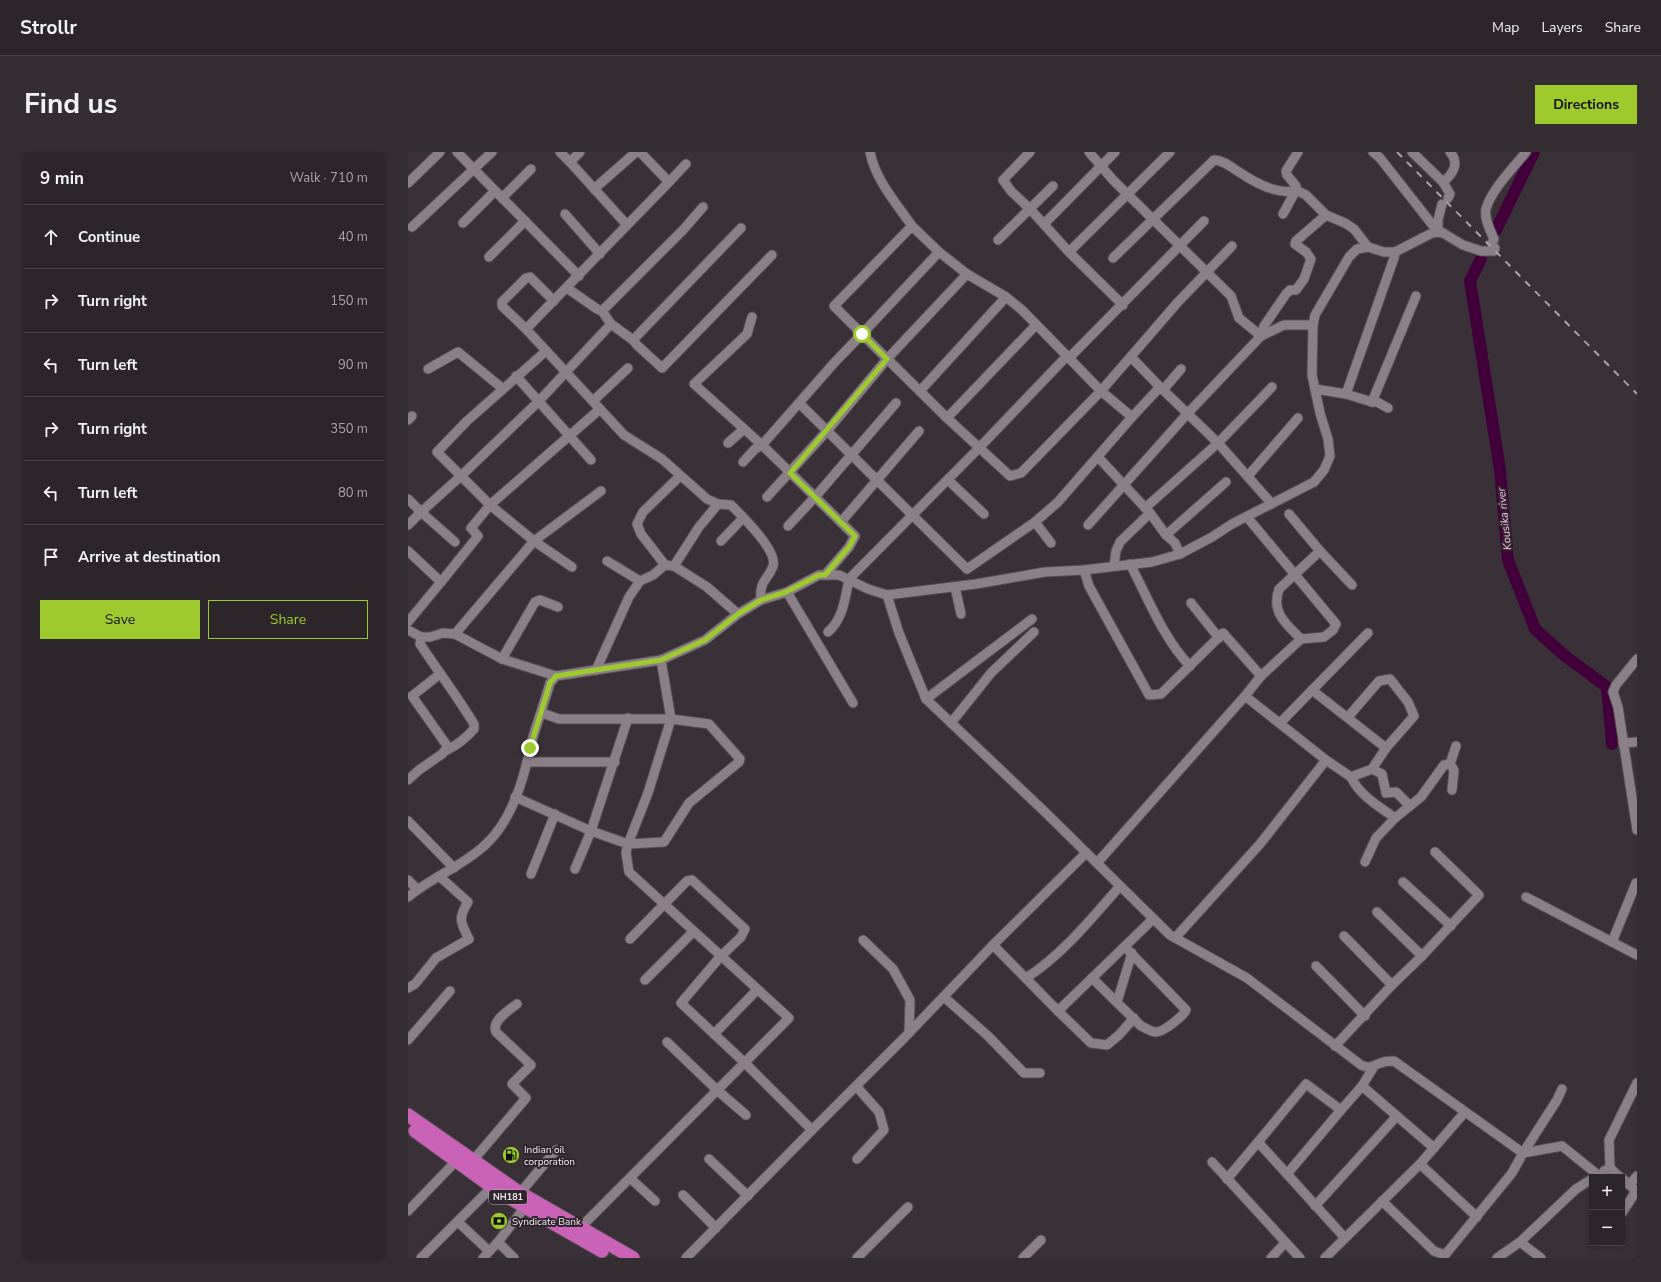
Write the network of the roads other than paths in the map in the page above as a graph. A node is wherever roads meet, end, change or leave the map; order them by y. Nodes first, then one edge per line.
1 (440, 152) edge
2 (456, 152) edge
3 (492, 152) edge
4 (560, 152) edge
5 (580, 152) edge
6 (636, 152) edge
7 (640, 152) edge
8 (870, 152) edge
9 (1030, 152) edge
10 (1089, 152) edge
11 (1115, 152) edge
12 (1170, 152) edge
13 (1298, 152) edge
14 (1374, 152) edge
15 (1412, 152) edge
16 (1450, 152) edge
17 (1526, 152) edge
18 (570, 162) junction
19 (686, 164) dead end
20 (1101, 166) junction
21 (474, 169) junction
22 (531, 169) dead end
23 (669, 182) junction
24 (1443, 182) junction
25 (408, 183) edge
26 (1053, 186) dead end
27 (594, 189) junction
28 (1296, 190) junction
29 (1127, 193) junction
30 (499, 195) junction
31 (703, 206) dead end
32 (1030, 209) junction
33 (565, 214) dead end
34 (1283, 214) dead end
35 (1326, 215) junction
36 (1152, 219) junction
37 (525, 221) junction
38 (1204, 221) dead end
39 (463, 224) dead end
40 (1044, 224) junction
41 (627, 225) junction
42 (912, 226) junction
43 (412, 227) dead end
44 (741, 228) dead end
45 (1440, 233) junction
46 (998, 240) dead end
47 (1179, 246) junction
48 (1232, 246) dead end
49 (1368, 247) junction
50 (939, 252) junction
51 (1069, 252) junction
52 (1395, 252) junction
53 (600, 254) junction
54 (772, 255) dead end
55 (489, 257) dead end
56 (1113, 258) dead end
57 (1207, 272) junction
58 (967, 274) junction
59 (579, 276) junction
60 (567, 288) junction
61 (1416, 296) dead end
62 (1006, 297) junction
63 (554, 301) junction
64 (1123, 305) junction
65 (602, 310) junction
66 (752, 317) dead end
67 (611, 324) junction
68 (1036, 325) junction
69 (1313, 325) junction
70 (526, 329) junction
71 (862, 334) junction
72 (1261, 336) junction
73 (633, 340) junction
74 (546, 351) junction
75 (1068, 357) junction
76 (1131, 357) junction
77 (887, 359) junction
78 (628, 368) dead end
79 (1181, 368) dead end
80 (428, 369) dead end
81 (566, 372) junction
82 (516, 376) junction
83 (1272, 387) dead end
84 (502, 388) junction
85 (1161, 389) junction
86 (1315, 389) junction
87 (920, 391) junction
88 (1102, 391) junction
89 (1346, 394) junction
90 (593, 401) junction
91 (538, 402) junction
92 (1372, 402) junction
93 (896, 403) dead end
94 (800, 404) junction
95 (1388, 408) dead end
96 (600, 409) junction
97 (1188, 413) junction
98 (1132, 417) junction
99 (947, 418) junction
100 (1298, 418) dead end
101 (744, 429) junction
102 (827, 431) junction
103 (920, 431) dead end
104 (569, 436) junction
105 (728, 443) dead end
106 (1218, 443) junction
107 (762, 445) junction
108 (979, 448) junction
109 (851, 453) junction
110 (1098, 457) junction
111 (591, 460) dead end
112 (743, 462) dead end
113 (790, 473) junction
114 (461, 476) junction
115 (680, 476) junction
116 (1248, 476) junction
117 (948, 480) junction
118 (878, 481) junction
119 (1226, 482) dead end
120 (1125, 485) junction
121 (602, 491) dead end
122 (767, 497) dead end
123 (815, 497) junction
124 (408, 500) edge
125 (718, 504) junction
126 (1272, 504) junction
127 (490, 505) junction
128 (1147, 510) junction
129 (421, 512) junction
130 (984, 514) dead end
131 (1288, 514) dead end
132 (913, 516) junction
133 (1247, 517) junction
134 (743, 518) junction
135 (841, 522) junction
136 (1035, 522) junction
137 (408, 525) edge
138 (1088, 525) dead end
139 (788, 526) dead end
140 (1166, 535) junction
141 (534, 541) junction
142 (721, 541) dead end
143 (455, 542) dead end
144 (1051, 542) dead end
145 (408, 551) edge
146 (1320, 551) junction
147 (1180, 554) junction
148 (607, 561) dead end
149 (1130, 564) junction
150 (669, 565) junction
151 (1114, 566) junction
152 (572, 567) dead end
153 (1084, 570) junction
154 (1294, 574) junction
155 (825, 575) junction
156 (849, 579) junction
157 (640, 581) junction
158 (441, 582) junction
159 (1352, 585) dead end
160 (955, 587) junction
161 (786, 592) junction
162 (887, 595) junction
163 (761, 600) junction
164 (1191, 603) dead end
165 (558, 607) dead end
166 (738, 614) junction
167 (961, 614) dead end
168 (1032, 618) dead end
169 (408, 622) edge
170 (408, 630) edge
171 (828, 632) dead end
172 (1034, 632) dead end
173 (1368, 633) dead end
174 (455, 634) junction
175 (421, 637) junction
176 (1219, 638) junction
177 (1301, 639) junction
178 (502, 659) junction
179 (1637, 659) edge
180 (661, 660) junction
181 (1190, 666) junction
182 (596, 670) junction
183 (440, 674) junction
184 (556, 676) junction
185 (1261, 676) junction
186 (1312, 690) junction
187 (1245, 696) junction
188 (926, 699) junction
189 (853, 703) dead end
190 (542, 713) junction
191 (1348, 717) junction
192 (628, 718) junction
193 (671, 719) junction
194 (952, 723) junction
195 (1280, 723) junction
196 (1637, 742) edge
197 (1623, 743) junction
198 (1456, 746) dead end
199 (1386, 748) junction
200 (447, 750) junction
201 (1326, 760) junction
202 (528, 762) junction
203 (615, 762) junction
204 (1450, 764) junction
205 (1372, 769) junction
206 (1351, 777) junction
207 (408, 780) edge
208 (1452, 790) dead end
209 (515, 796) junction
210 (1410, 806) junction
211 (554, 814) junction
212 (1395, 818) junction
213 (408, 821) edge
214 (1637, 830) edge
215 (591, 831) junction
216 (628, 844) junction
217 (1435, 852) dead end
218 (1086, 853) junction
219 (1365, 862) dead end
220 (1097, 863) junction
221 (454, 868) junction
222 (575, 869) dead end
223 (531, 874) dead end
224 (439, 876) junction
225 (408, 880) edge
226 (1403, 882) dead end
227 (1636, 883) edge
228 (1120, 886) junction
229 (417, 889) junction
230 (408, 897) edge
231 (1526, 897) dead end
232 (665, 904) junction
233 (1377, 912) dead end
234 (1153, 918) junction
235 (1451, 926) junction
236 (693, 932) junction
237 (1344, 936) dead end
238 (1175, 938) junction
239 (630, 939) dead end
240 (863, 940) dead end
241 (1612, 942) junction
242 (993, 945) junction
243 (1128, 950) junction
244 (1637, 955) edge
245 (1422, 956) junction
246 (720, 957) junction
247 (1316, 966) dead end
248 (1026, 978) junction
249 (1092, 978) junction
250 (645, 980) dead end
251 (410, 983) edge
252 (1392, 985) junction
253 (757, 990) junction
254 (450, 991) dead end
255 (944, 997) junction
256 (1117, 1002) junction
257 (516, 1004) dead end
258 (1058, 1011) junction
259 (1365, 1016) junction
260 (1134, 1018) junction
261 (909, 1033) junction
262 (714, 1034) junction
263 (408, 1040) edge
264 (667, 1042) dead end
265 (1335, 1046) junction
266 (744, 1063) junction
267 (1373, 1068) junction
268 (1040, 1073) dead end
269 (1637, 1083) edge
270 (856, 1086) junction
271 (1362, 1086) junction
272 (1562, 1089) dead end
273 (717, 1090) junction
274 (1341, 1110) junction
275 (1465, 1112) junction
276 (408, 1114) edge
277 (746, 1115) dead end
278 (1396, 1116) junction
279 (410, 1130) edge
280 (812, 1130) junction
281 (1258, 1142) junction
282 (1434, 1148) junction
283 (556, 1150) dead end
284 (1523, 1153) junction
285 (709, 1159) dead end
286 (857, 1159) dead end
287 (465, 1161) junction
288 (1212, 1162) dead end
289 (1420, 1164) junction
290 (1610, 1168) junction
291 (1287, 1174) junction
292 (1592, 1174) edge
293 (1600, 1174) edge
294 (1637, 1176) edge
295 (630, 1178) junction
296 (1227, 1179) junction
297 (1589, 1181) edge
298 (1629, 1185) edge
299 (492, 1187) junction
300 (520, 1193) junction
301 (683, 1195) dead end
302 (748, 1196) junction
303 (655, 1201) dead end
304 (1382, 1201) junction
305 (1315, 1206) junction
306 (525, 1207) junction
307 (908, 1207) dead end
308 (1623, 1210) edge
309 (408, 1211) edge
310 (1477, 1217) junction
311 (458, 1222) junction
312 (580, 1228) junction
313 (716, 1228) junction
314 (1345, 1238) junction
315 (1041, 1240) dead end
316 (498, 1242) junction
317 (1285, 1242) junction
318 (1520, 1242) junction
319 (486, 1255) edge
320 (421, 1258) edge
321 (514, 1258) edge
322 (616, 1258) edge
323 (634, 1258) edge
324 (686, 1258) edge
325 (857, 1258) edge
326 (1024, 1258) edge
327 (1271, 1258) edge
328 (1300, 1258) edge
329 (1325, 1258) edge
330 (1497, 1258) edge
331 (1541, 1258) edge

1 - 25 street
2 - 21 street
3 - 21 street
4 - 18 street
5 - 18 street
6 - 27 street
7 - 23 street
8 - 42 street
9 - 32 street
10 - 20 street
11 - 20 street
12 - 29 street
13 - 28 street
14 - 45 street
15 - 24 street
16 - 24 street
17 - 45 street
18 - 27 street
19 - 23 street
20 - 29 street
20 - 40 street
21 - 30 street
21 - 43 street
22 - 30 street
23 - 41 street
24 - 45 street
26 - 32 street
27 - 41 street
28 - 34 street
28 - 35 street
28 - 36 street
29 - 36 street
29 - 51 street
30 - 37 street
30 - 39 street
31 - 65 street
32 - 40 street
32 - 46 street
33 - 53 street
35 - 49 street
35 - 72 street
36 - 47 street
36 - 56 street
37 - 55 street
37 - 59 street
38 - 47 street
40 - 51 street
41 - 53 street
42 - 50 street
42 - 71 street
44 - 73 street
45 - 52 street
47 - 57 street
47 - 64 street
48 - 57 street
49 - 52 street
49 - 69 street
50 - 58 street
50 - 71 street
51 - 64 street
52 - 89 street
53 - 59 street
54 - 73 street
57 - 72 street
57 - 76 street
58 - 62 street
58 - 77 street
59 - 60 street
60 - 63 street
60 - 65 street
61 - 92 street
62 - 68 street
62 - 87 street
63 - 70 street
63 - 70 street
64 - 75 street
65 - 67 street
66 - 101 street
67 - 73 street
67 - 81 street
68 - 75 street
68 - 99 street
69 - 72 street
69 - 86 street
70 - 74 street
71 - 77 street
71 - 94 street
72 - 97 street
74 - 81 street
74 - 82 street
75 - 88 street
75 - 108 street
76 - 85 street
76 - 88 street
77 - 87 street
77 - 102 street
78 - 90 street
79 - 85 street
80 - 84 street
81 - 90 street
81 - 91 street
82 - 84 street
82 - 91 street
83 - 106 street
84 - 114 street
85 - 97 street
85 - 98 street
86 - 89 street
86 - 126 street
87 - 99 street
88 - 98 street
88 - 108 street
89 - 92 street
90 - 96 street
91 - 104 street
91 - 114 street
92 - 95 street
93 - 109 street
94 - 102 street
94 - 107 street
96 - 104 street
96 - 115 street
97 - 106 street
97 - 120 street
98 - 110 street
99 - 108 street
100 - 116 street
101 - 105 street
101 - 107 street
102 - 109 street
102 - 113 street
103 - 118 street
104 - 111 street
104 - 127 street
106 - 116 street
106 - 128 street
107 - 112 street
107 - 113 street
108 - 117 street
109 - 118 street
109 - 123 street
110 - 120 street
110 - 136 street
113 - 122 street
113 - 123 street
114 - 127 street
114 - 129 street
115 - 125 street
115 - 150 street
116 - 126 street
117 - 130 street
117 - 132 street
118 - 132 street
118 - 135 street
119 - 140 street
120 - 128 street
120 - 138 street
121 - 141 street
123 - 135 street
123 - 139 street
124 - 129 street
125 - 134 street
125 - 150 street
126 - 133 street
127 - 141 street
127 - 158 street
128 - 140 street
128 - 151 street
129 - 137 street
129 - 143 street
131 - 146 street
132 - 136 street
132 - 156 street
133 - 147 street
133 - 154 street
134 - 142 street
134 - 163 street
135 - 155 street
136 - 144 street
140 - 147 street
141 - 152 street
141 - 174 street
145 - 158 street
146 - 154 street
146 - 159 street
147 - 149 street
148 - 157 street
149 - 151 street
149 - 181 street
150 - 157 street
150 - 166 street
151 - 153 street
153 - 160 street
153 - 181 street
154 - 177 street
154 - 177 street
155 - 156 street
155 - 161 street
156 - 162 street
156 - 171 street
157 - 182 street
158 - 169 street
160 - 162 street
160 - 167 street
161 - 163 street
161 - 189 street
162 - 188 street
163 - 166 street
164 - 176 street
165 - 178 street
166 - 180 street
168 - 188 street
170 - 175 street
172 - 194 street
173 - 186 street
174 - 175 street
174 - 178 street
175 - 183 street
176 - 181 street
176 - 185 street
177 - 185 street
178 - 184 street
179 - 197 street
180 - 182 street
180 - 193 street
182 - 184 street
183 - 200 street
183 - 200 street
184 - 190 street
185 - 187 street
186 - 191 street
186 - 195 street
187 - 195 street
187 - 220 street
188 - 194 street
190 - 192 street
190 - 202 street
191 - 199 street
191 - 199 street
192 - 193 street
192 - 203 street
193 - 216 street
193 - 216 street
194 - 218 street
195 - 201 street
196 - 197 street
197 - 214 street
198 - 204 street
199 - 205 street
200 - 207 street
201 - 206 street
201 - 238 street
202 - 203 street
202 - 209 street
203 - 215 street
204 - 208 street
204 - 210 street
205 - 206 street
205 - 210 street
206 - 212 street
209 - 211 street
209 - 221 street
210 - 212 street
211 - 215 street
211 - 223 street
212 - 219 street
213 - 221 street
215 - 216 street
215 - 222 street
216 - 232 street
217 - 235 street
218 - 220 street
218 - 242 street
220 - 228 street
221 - 224 street
224 - 229 street
224 - 251 street
225 - 229 street
226 - 235 street
227 - 241 street
228 - 234 street
228 - 248 street
229 - 230 street
231 - 241 street
232 - 236 street
232 - 239 street
232 - 246 street
233 - 245 street
234 - 238 street
234 - 243 street
235 - 245 street
236 - 246 street
236 - 250 street
237 - 252 street
238 - 265 street
240 - 261 street
241 - 244 street
242 - 248 street
242 - 255 street
243 - 249 street
243 - 256 street
243 - 260 street
245 - 252 street
246 - 253 street
246 - 262 street
247 - 259 street
248 - 258 street
249 - 256 street
249 - 258 street
252 - 259 street
253 - 262 street
253 - 266 street
254 - 263 street
255 - 261 street
255 - 268 street
256 - 260 street
257 - 287 street
258 - 260 street
259 - 265 street
261 - 270 street
262 - 266 street
264 - 273 street
265 - 267 street
266 - 273 street
266 - 280 street
267 - 271 street
267 - 275 street
269 - 290 street
270 - 280 street
270 - 286 street
271 - 274 street
271 - 278 street
272 - 284 street
273 - 277 street
273 - 295 street
274 - 281 street
274 - 291 street
275 - 282 street
275 - 284 street
276 - 287 highway, NH181
278 - 282 street
278 - 305 street
279 - 287 highway, NH181
280 - 302 street
281 - 291 street
281 - 296 street
282 - 289 street
283 - 300 street
284 - 292 street
284 - 310 street
285 - 302 street
287 - 299 highway, NH181
287 - 300 highway, NH181
287 - 309 street
288 - 296 street
289 - 304 street
289 - 310 street
290 - 293 street
290 - 298 street
291 - 305 street
294 - 298 street
295 - 303 street
295 - 312 street
296 - 317 street
297 - 318 street
298 - 308 street
299 - 306 highway, NH181
299 - 311 street
300 - 312 highway, NH181
301 - 313 street
302 - 313 street
304 - 310 street
304 - 314 street
305 - 314 street
306 - 316 street
306 - 322 highway, NH181
307 - 325 street
311 - 319 street
311 - 320 street
312 - 323 highway, NH181
313 - 324 street
314 - 329 street
315 - 326 street
316 - 319 street
316 - 321 street
317 - 327 street
317 - 328 street
318 - 330 street
318 - 331 street

